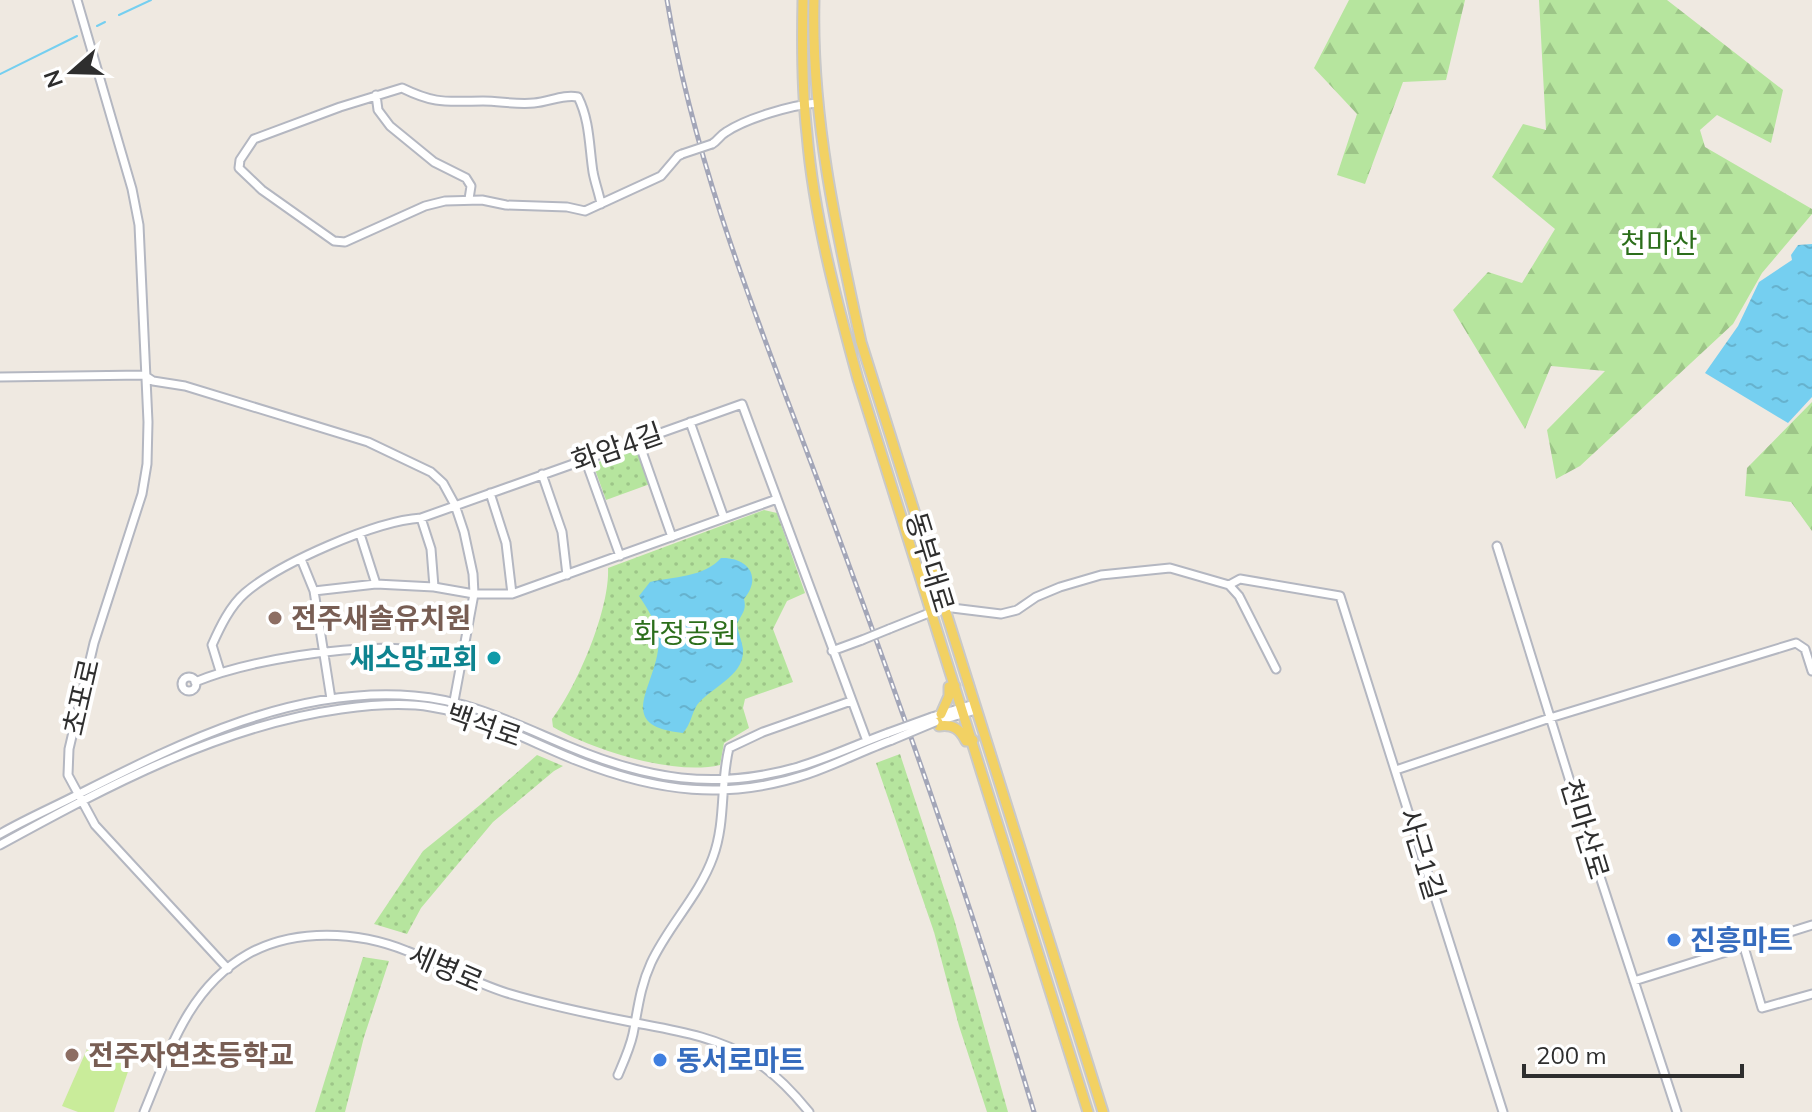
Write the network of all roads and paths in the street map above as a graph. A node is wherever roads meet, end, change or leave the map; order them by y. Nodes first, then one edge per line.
1 (77, 0) edge
2 (803, 0) edge
3 (814, 0) edge
4 (376, 95) junction
5 (817, 103) junction
6 (805, 104) junction
7 (469, 199) junction
8 (601, 204) junction
9 (144, 375) junction
10 (0, 377) edge
11 (690, 422) junction
12 (638, 440) junction
13 (585, 459) junction
14 (542, 474) junction
15 (490, 493) junction
16 (777, 499) junction
17 (455, 505) junction
18 (421, 518) junction
19 (724, 518) junction
20 (360, 534) junction
21 (672, 537) junction
22 (1497, 546) dead end
23 (620, 556) junction
24 (301, 559) junction
25 (567, 575) junction
26 (376, 584) junction
27 (1229, 585) junction
28 (434, 587) junction
29 (314, 591) junction
30 (474, 594) junction
31 (512, 594) junction
32 (944, 607) junction
33 (932, 610) junction
34 (832, 651) junction
35 (324, 654) junction
36 (461, 657) junction
37 (1276, 669) dead end
38 (220, 671) junction
39 (1812, 671) edge
40 (195, 682) dead end
41 (955, 686) junction
42 (331, 699) junction
43 (454, 701) junction
44 (851, 701) junction
45 (975, 707) junction
46 (963, 710) junction
47 (1550, 718) junction
48 (937, 719) junction
49 (890, 736) junction
50 (973, 740) junction
51 (867, 741) junction
52 (1396, 770) junction
53 (723, 781) junction
54 (723, 791) junction
55 (80, 798) junction
56 (0, 834) edge
57 (0, 845) edge
58 (1812, 925) edge
59 (1744, 947) junction
60 (228, 969) junction
61 (1634, 981) junction
62 (1812, 994) edge
63 (634, 1022) junction
64 (618, 1075) dead end
65 (144, 1112) edge
66 (809, 1112) edge
67 (1088, 1112) edge
68 (1103, 1112) edge
69 (1503, 1112) edge
70 (1677, 1112) edge

1 - 9 street, 초포로
2 - 6 main road, 동부대로
3 - 5 main road, 동부대로
4 - 7 street
4 - 7 street
4 - 8 street
5 - 6 street
5 - 32 main road, 동부대로
6 - 8 street, bridge
6 - 33 main road, 동부대로
7 - 8 street
9 - 10 street
9 - 17 street
9 - 55 street, 초포로
11 - 12 street, 화암4길
11 - 16 street, 화암4길
11 - 19 street
12 - 13 street, 화암4길
12 - 21 street
13 - 14 street, 화암4길
13 - 23 street
14 - 15 street, 화암4길
14 - 25 street
15 - 17 street, 화암4길
15 - 31 street
16 - 19 street
16 - 34 street, 화암4길
17 - 18 street, 화암4길
17 - 30 street
18 - 20 street, 화암4길
18 - 28 street
19 - 21 street
20 - 24 street, 화암4길
20 - 26 street
21 - 23 street
22 - 47 street, 천마산로
23 - 25 street
24 - 29 street
24 - 38 street, 화암4길
25 - 31 street
26 - 28 street
26 - 29 street
27 - 32 street
27 - 37 street
27 - 52 street, 사근1길
28 - 30 street
29 - 35 street
30 - 31 street
30 - 36 street
32 - 33 street
32 - 45 main road, 동부대로
33 - 34 street, bridge
33 - 41 main road, 동부대로
34 - 44 street, 화암4길
35 - 36 street
35 - 38 street
35 - 42 street
36 - 43 street
38 - 40 street
39 - 47 street
41 - 46 main road, 동부대로
41 - 48 main road
42 - 43 street, 백석로
42 - 55 street, 백석로
43 - 53 street, 백석로
44 - 51 street, 화암4길
44 - 53 street
45 - 46 street, 백석로
45 - 68 main road, 동부대로
46 - 48 street, 백석로
46 - 50 main road, 동부대로
47 - 52 street
47 - 61 street, 천마산로
48 - 49 street, 백석로, bridge
48 - 50 main road
49 - 51 street, 백석로
49 - 54 street, 백석로
50 - 67 main road, 동부대로
51 - 53 street, 백석로
52 - 69 street, 사근1길
53 - 54 street
54 - 55 street, 백석로
54 - 63 street
55 - 56 street, 백석로
55 - 57 street, 백석로
55 - 60 street, 초포로
58 - 59 street
59 - 61 street
59 - 62 street
60 - 63 street, 세병로
60 - 65 street, 세병로
61 - 70 street, 천마산로
63 - 64 street
63 - 66 street, 세병로

